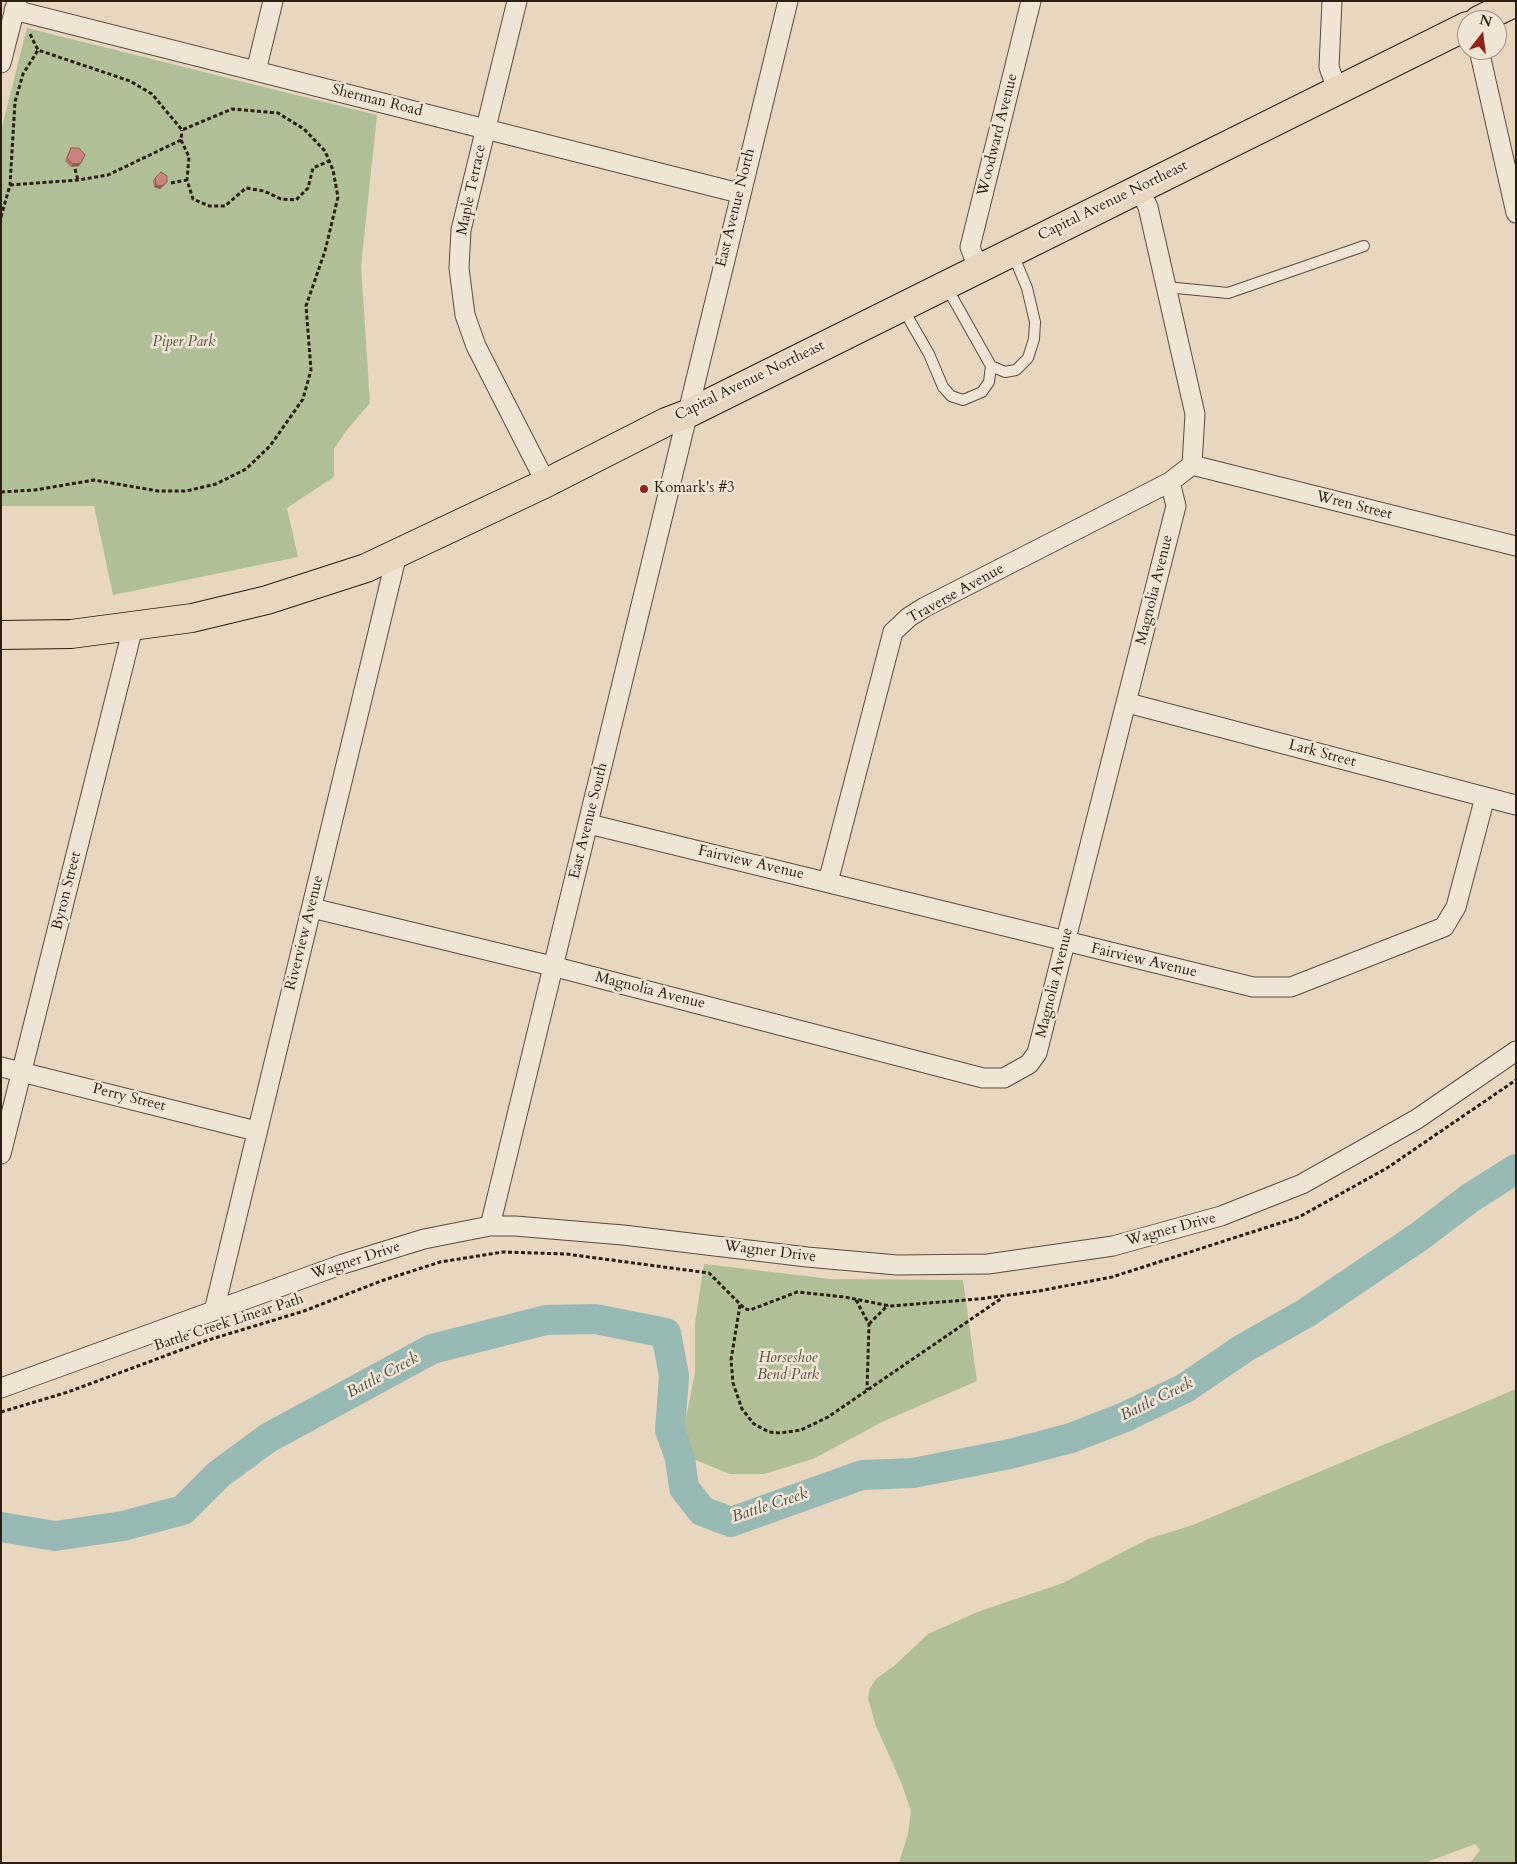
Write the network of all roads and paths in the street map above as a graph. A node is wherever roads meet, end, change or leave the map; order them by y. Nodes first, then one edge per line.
1 (273, 1) edge
2 (517, 1) edge
3 (788, 1) edge
4 (1031, 1) edge
5 (1332, 1) edge
6 (1516, 2) edge
7 (16, 6) edge
8 (1500, 10) edge
9 (1457, 31) edge
10 (30, 34) dead end
11 (38, 50) junction
12 (1481, 60) edge
13 (1, 63) edge
14 (256, 71) junction
15 (1337, 90) junction
16 (486, 128) junction
17 (182, 130) junction
18 (181, 140) junction
19 (329, 161) junction
20 (75, 169) edge
21 (78, 180) junction
22 (187, 180) junction
23 (171, 183) dead end
24 (10, 185) junction
25 (1139, 188) junction
26 (739, 193) junction
27 (1516, 213) edge
28 (1, 217) edge
29 (1364, 246) dead end
30 (1011, 252) junction
31 (978, 268) junction
32 (945, 285) junction
33 (1166, 287) junction
34 (902, 306) junction
35 (991, 366) junction
36 (687, 414) junction
37 (1192, 466) junction
38 (1170, 482) junction
39 (546, 483) junction
40 (1, 492) edge
41 (1516, 546) edge
42 (397, 554) junction
43 (132, 628) junction
44 (1, 636) edge
45 (1128, 703) junction
46 (1485, 797) junction
47 (1516, 806) edge
48 (589, 824) junction
49 (828, 882) junction
50 (312, 908) junction
51 (1065, 942) junction
52 (552, 966) junction
53 (1516, 1051) edge
54 (1, 1066) edge
55 (21, 1071) junction
56 (256, 1131) junction
57 (1, 1154) edge
58 (490, 1226) junction
59 (726, 1289) dead end
60 (1004, 1296) dead end
61 (856, 1300) dead end
62 (740, 1304) dead end
63 (888, 1305) dead end
64 (214, 1311) junction
65 (869, 1324) junction
66 (1, 1388) edge
67 (866, 1391) junction
68 (1, 1412) edge

1 - 14 street
2 - 16 street, Maple Terrace
3 - 26 street, East Avenue North
4 - 31 street, Woodward Avenue
5 - 15 street
6 - 8 main road
7 - 13 street
7 - 14 street, Sherman Road
9 - 15 main road, Capital Avenue Northeast
10 - 11 path
11 - 17 path
11 - 24 path
12 - 27 street
14 - 16 street, Sherman Road
15 - 25 main road, Capital Avenue Northeast
16 - 26 street, Sherman Road
16 - 39 street, Maple Terrace
17 - 18 path
17 - 19 path
18 - 21 path
18 - 22 path
19 - 22 path
19 - 40 path
20 - 21 path
21 - 24 path
22 - 23 path
24 - 28 path
25 - 30 main road, Capital Avenue Northeast
25 - 33 street
26 - 36 street, East Avenue North
29 - 33 lane
30 - 31 main road, Capital Avenue Northeast
30 - 35 lane
31 - 32 main road, Capital Avenue Northeast
32 - 34 main road, Capital Avenue Northeast
32 - 35 lane
33 - 37 street
34 - 35 lane
34 - 36 main road, Capital Avenue Northeast
36 - 39 main road, Capital Avenue Northeast
36 - 48 street, East Avenue South
37 - 38 street
37 - 41 street, Wren Street
38 - 45 street, Magnolia Avenue
38 - 49 street, Traverse Avenue
39 - 42 main road, Capital Avenue Northeast
42 - 43 main road, Capital Avenue Northeast
42 - 50 street, Riverview Avenue
43 - 44 main road, Capital Avenue Northeast
43 - 55 street, Byron Street
45 - 46 street, Lark Street
45 - 51 street, Magnolia Avenue
46 - 47 street, Lark Street
46 - 51 street, Fairview Avenue
48 - 49 street, Fairview Avenue
48 - 52 street, East Avenue South
49 - 51 street, Fairview Avenue
50 - 52 street, Magnolia Avenue
50 - 56 street, Riverview Avenue
51 - 52 street, Magnolia Avenue
52 - 58 street, East Avenue South
53 - 58 street, Wagner Drive
54 - 55 street, Perry Street
55 - 56 street, Perry Street
55 - 57 street, Byron Street
56 - 64 street, Riverview Avenue
58 - 64 street, Wagner Drive
59 - 68 path, Battle Creek Linear Path
60 - 67 path
61 - 65 path
62 - 67 path
63 - 65 path
64 - 66 street, Wagner Drive
65 - 67 path

